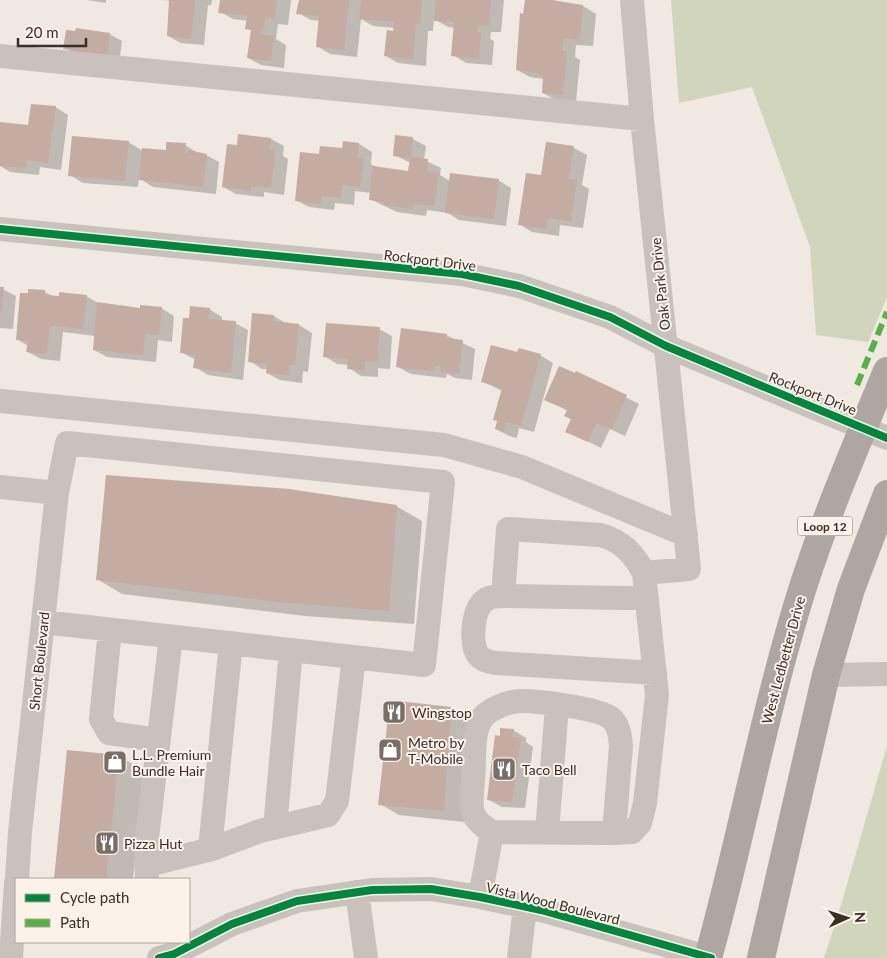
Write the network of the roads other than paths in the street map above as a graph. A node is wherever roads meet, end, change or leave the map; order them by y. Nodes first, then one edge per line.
1 (632, 0) edge
2 (0, 56) edge
3 (642, 119) junction
4 (0, 228) edge
5 (666, 346) junction
6 (887, 371) edge
7 (0, 401) edge
8 (875, 433) edge
9 (0, 487) edge
10 (57, 493) junction
11 (887, 494) edge
12 (686, 535) junction
13 (645, 585) junction
14 (503, 596) junction
15 (43, 622) junction
16 (110, 630) junction
17 (170, 637) junction
18 (231, 643) junction
19 (291, 650) junction
20 (354, 657) junction
21 (655, 673) junction
22 (879, 674) edge
23 (826, 675) junction
24 (558, 706) junction
25 (158, 740) junction
26 (275, 828) junction
27 (10, 831) edge
28 (492, 832) junction
29 (547, 832) junction
30 (614, 833) junction
31 (210, 849) junction
32 (147, 872) edge
33 (16, 878) edge
34 (358, 892) junction
35 (480, 896) junction
36 (15, 898) edge
37 (525, 906) junction
38 (189, 943) edge
39 (190, 943) edge
40 (164, 954) edge
41 (11, 958) edge
42 (366, 958) edge
43 (519, 958) edge
44 (710, 958) edge
45 (761, 958) edge

1 - 3 street, Oak Park Drive
2 - 3 street
3 - 5 street, Oak Park Drive
4 - 5 street, Rockport Drive
5 - 8 street, Rockport Drive
5 - 12 street, Oak Park Drive
6 - 8 main road, West Ledbetter Drive / Loop 12
7 - 12 street
8 - 44 main road, West Ledbetter Drive / Loop 12
9 - 10 street
10 - 15 street, Short Boulevard
10 - 20 street, Short Boulevard
11 - 23 main road, Loop 12
12 - 13 street, Oak Park Drive
13 - 14 street
13 - 14 street
13 - 21 street
14 - 21 street
15 - 16 street
15 - 27 street, Short Boulevard
16 - 17 street
16 - 25 street
17 - 18 street
17 - 25 street
18 - 19 street
18 - 31 street
19 - 20 street
19 - 26 street
20 - 26 street
21 - 30 street
22 - 23 street
23 - 45 main road, Loop 12
24 - 28 street
24 - 29 street
24 - 30 street
25 - 32 street
26 - 31 street
27 - 33 street, Short Boulevard
28 - 29 street
28 - 35 street
29 - 30 street
31 - 32 street
34 - 35 street, Vista Wood Boulevard
34 - 39 street, Vista Wood Boulevard
34 - 42 street
35 - 37 street, Vista Wood Boulevard
36 - 41 street
37 - 43 street
37 - 44 street, Vista Wood Boulevard
38 - 40 street, Vista Wood Boulevard

